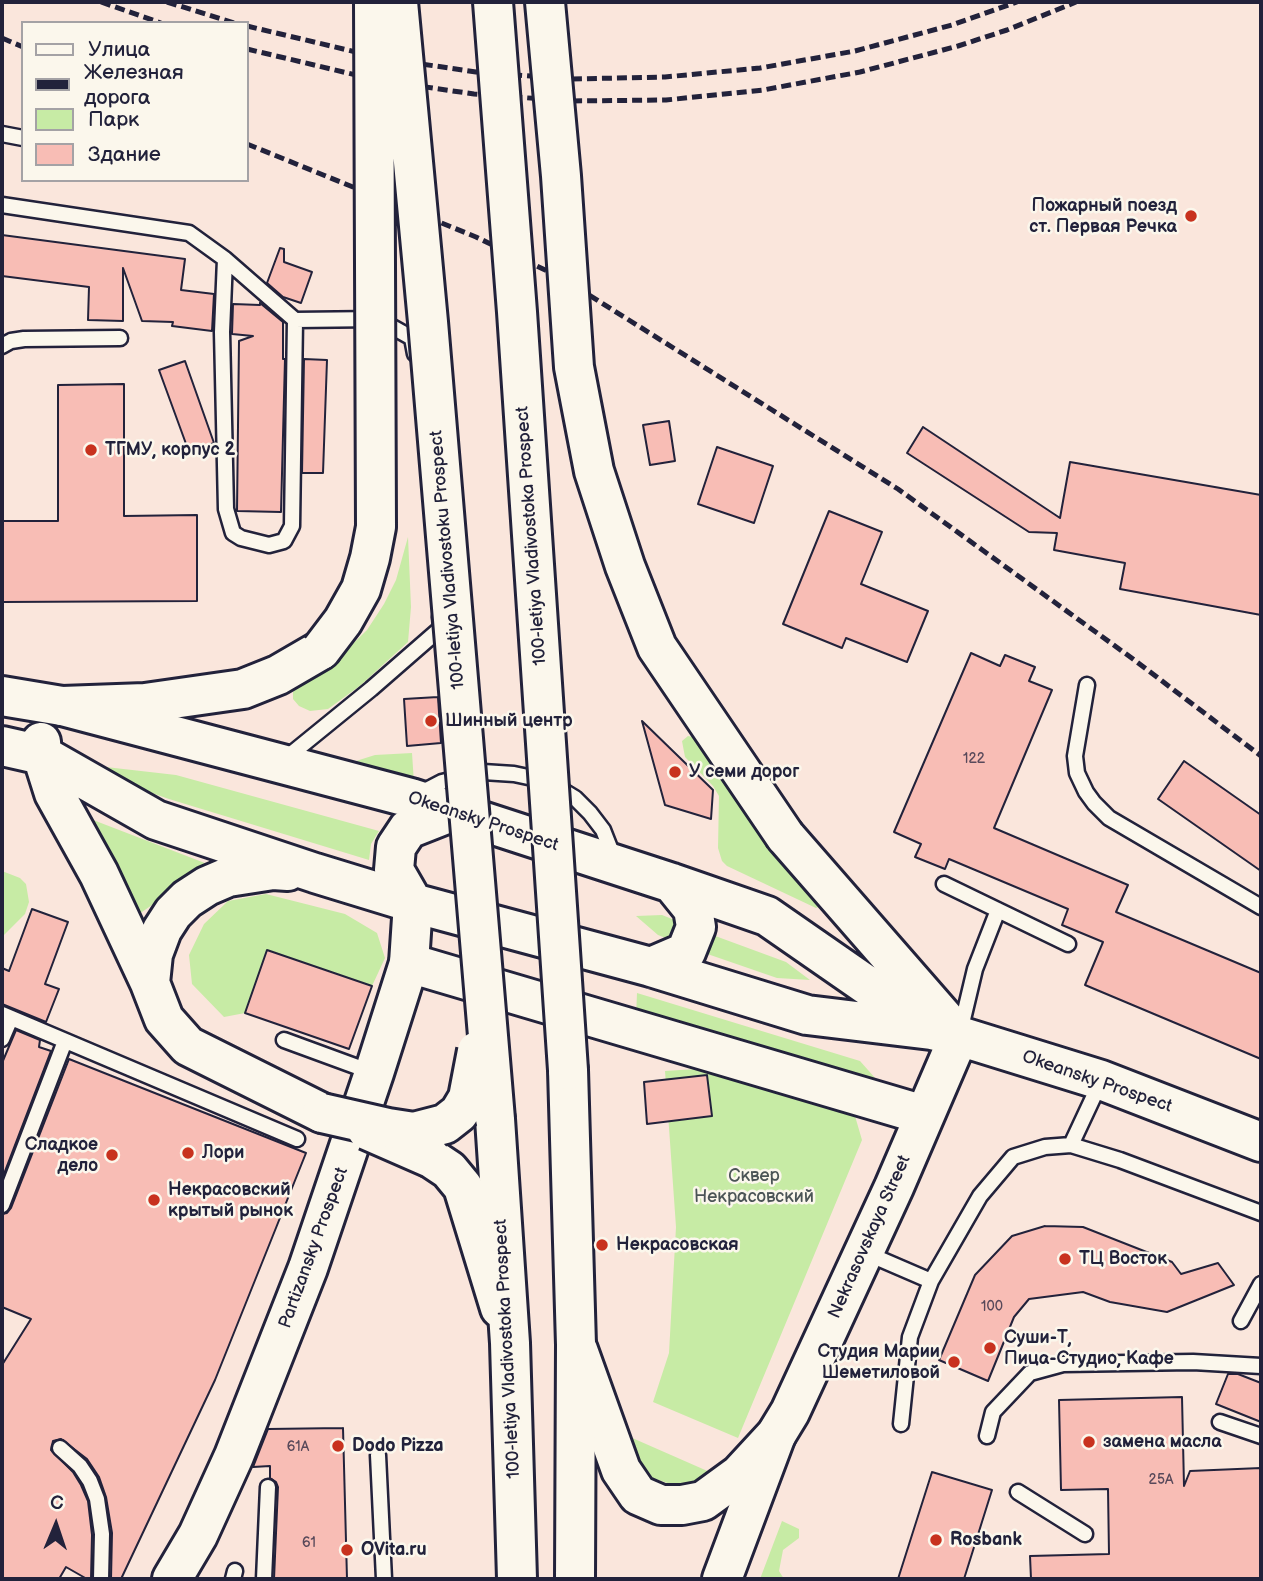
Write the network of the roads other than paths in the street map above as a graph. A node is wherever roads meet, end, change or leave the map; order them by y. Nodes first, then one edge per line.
1 (374, 2) edge
2 (398, 2) edge
3 (493, 2) edge
4 (545, 2) edge
5 (2, 134) edge
6 (21, 138) edge
7 (2, 205) edge
8 (225, 259) junction
9 (295, 320) junction
10 (120, 338) dead end
11 (2, 346) edge
12 (1087, 685) dead end
13 (2, 696) edge
14 (62, 706) junction
15 (2, 746) edge
16 (42, 755) junction
17 (280, 762) junction
18 (411, 798) junction
19 (451, 812) junction
20 (617, 865) junction
21 (315, 873) junction
22 (672, 883) junction
23 (944, 884) dead end
24 (413, 904) junction
25 (1261, 907) edge
26 (998, 911) junction
27 (1068, 944) dead end
28 (409, 962) junction
29 (651, 967) junction
30 (150, 983) junction
31 (484, 983) junction
32 (6, 1016) edge
33 (945, 1033) junction
34 (2, 1039) edge
35 (284, 1040) dead end
36 (65, 1041) junction
37 (374, 1073) junction
38 (1101, 1080) junction
39 (924, 1115) junction
40 (495, 1119) joint
41 (310, 1126) junction
42 (1261, 1142) edge
43 (1071, 1145) junction
44 (2, 1205) edge
45 (1261, 1213) edge
46 (865, 1252) junction
47 (931, 1281) junction
48 (1261, 1283) edge
49 (1241, 1321) dead end
50 (510, 1343) junction
51 (576, 1345) junction
52 (1261, 1366) edge
53 (1220, 1422) dead end
54 (901, 1424) dead end
55 (776, 1435) junction
56 (986, 1436) dead end
57 (1261, 1436) edge
58 (60, 1448) dead end
59 (378, 1455) dead end
60 (268, 1487) dead end
61 (1018, 1492) dead end
62 (1085, 1534) dead end
63 (101, 1579) edge
64 (172, 1579) edge
65 (264, 1579) edge
66 (384, 1579) edge
67 (517, 1579) edge
68 (575, 1579) edge
69 (722, 1579) edge

1 - 14 main road, bridge
2 - 31 main road, 100-letiya Vladivostoku Prospect, bridge
3 - 51 main road, 100-letiya Vladivostoka Prospect, bridge
4 - 33 main road, bridge
5 - 6 lane
7 - 8 lane
8 - 9 lane
8 - 9 lane
9 - 17 lane
10 - 11 lane
12 - 25 lane
13 - 14 main road, Okeansky Prospect
14 - 16 main road
14 - 17 main road, Okeansky Prospect
15 - 16 main road, Okeansky Prospect
16 - 21 main road, Okeansky Prospect
16 - 30 main road
17 - 18 main road, Okeansky Prospect
18 - 19 main road, Okeansky Prospect
18 - 20 lane
19 - 20 main road, Okeansky Prospect
19 - 24 main road
20 - 22 main road, Okeansky Prospect
21 - 24 main road, Okeansky Prospect
21 - 30 main road
22 - 29 main road
22 - 33 main road, Okeansky Prospect
23 - 26 lane
24 - 28 main road, Partizansky Prospect
24 - 29 main road, Okeansky Prospect
26 - 27 lane
26 - 33 lane
28 - 37 main road, Partizansky Prospect
28 - 39 main road
29 - 33 main road, Okeansky Prospect
30 - 41 main road
31 - 40 main road, 100-letiya Vladivostoku Prospect, bridge
31 - 41 main road, bridge
32 - 34 lane
32 - 36 lane
33 - 38 main road, Okeansky Prospect
33 - 39 main road, Nekrasovskaya Street
35 - 37 lane
36 - 41 lane
36 - 44 lane
37 - 64 main road, Partizansky Prospect
38 - 42 main road, Okeansky Prospect
38 - 43 lane
39 - 46 main road, Nekrasovskaya Street
40 - 50 main road, 100-letiya Vladivostoka Prospect
41 - 50 main road, bridge
43 - 45 lane
43 - 47 lane
46 - 47 lane
46 - 55 main road, Nekrasovskaya Street
47 - 54 lane
48 - 49 lane
50 - 67 main road, 100-letiya Vladivostoka Prospect
51 - 55 main road
51 - 68 main road
52 - 56 lane
53 - 57 lane
55 - 69 main road
58 - 63 lane
59 - 66 lane
60 - 65 lane
61 - 62 lane

